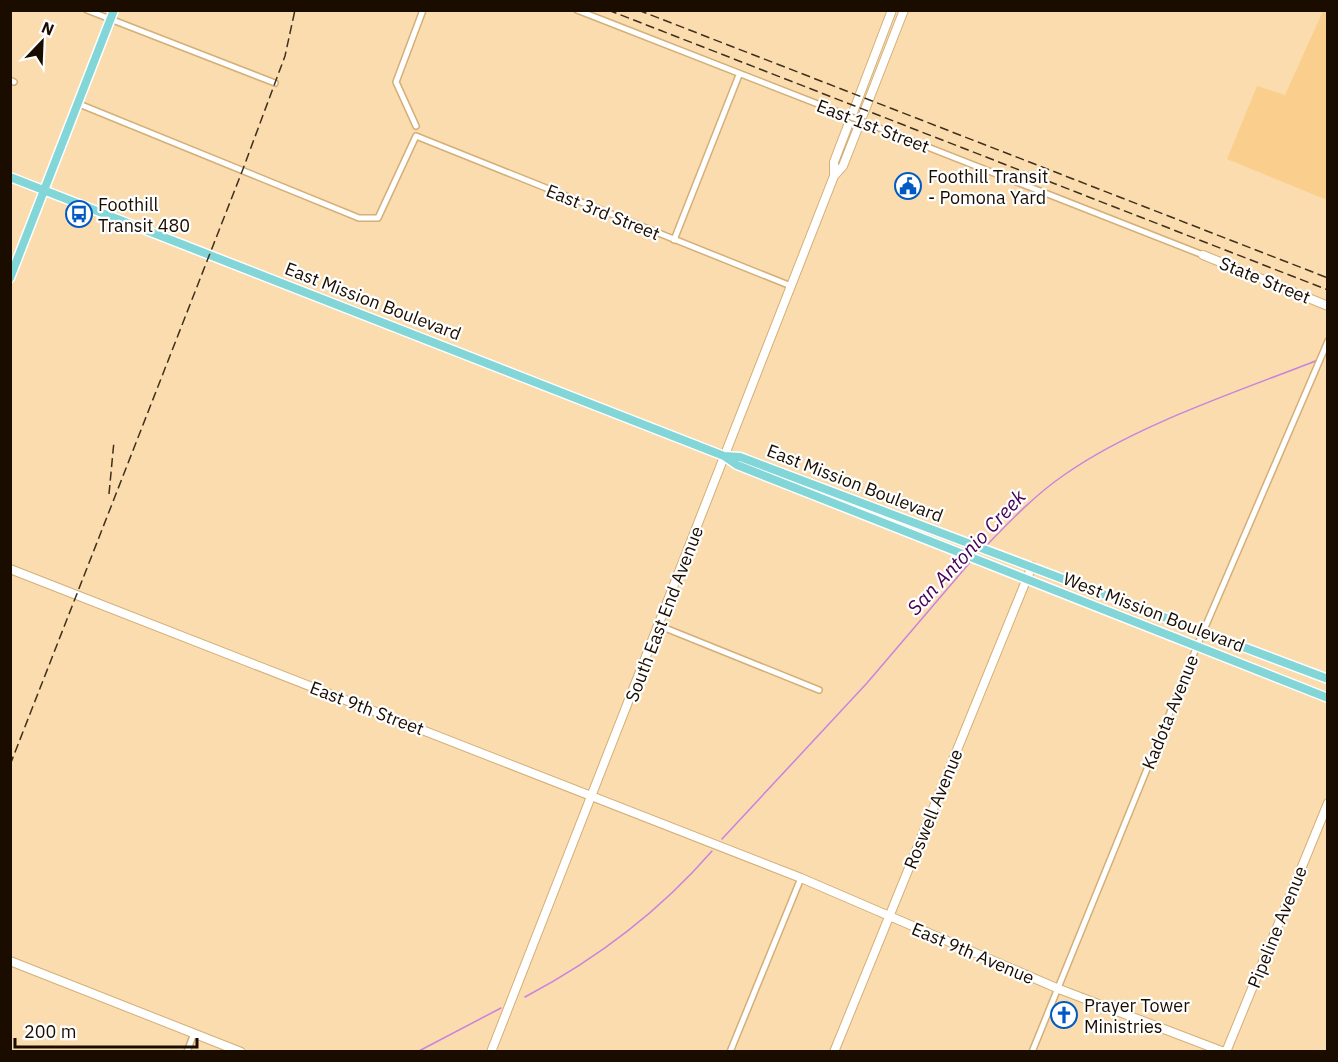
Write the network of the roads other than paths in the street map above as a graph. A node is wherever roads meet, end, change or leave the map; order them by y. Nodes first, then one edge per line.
1 (87, 10) edge
2 (114, 10) edge
3 (423, 10) edge
4 (577, 10) edge
5 (892, 10) edge
6 (904, 10) edge
7 (110, 20) junction
8 (739, 75) junction
9 (275, 83) dead end
10 (79, 104) junction
11 (416, 126) dead end
12 (834, 176) junction
13 (10, 177) edge
14 (45, 190) junction
15 (674, 240) junction
16 (1203, 255) joint
17 (10, 278) edge
18 (791, 286) junction
19 (1328, 306) edge
20 (1328, 341) edge
21 (724, 456) junction
22 (968, 556) joint
23 (1032, 566) junction
24 (10, 569) edge
25 (1026, 580) junction
26 (660, 626) junction
27 (1205, 631) junction
28 (1197, 646) junction
29 (1328, 679) edge
30 (819, 690) dead end
31 (1328, 698) edge
32 (592, 797) junction
33 (1328, 803) edge
34 (724, 849) joint
35 (801, 878) junction
36 (889, 918) junction
37 (10, 961) edge
38 (1059, 988) junction
39 (194, 1033) junction
40 (187, 1052) edge
41 (241, 1052) edge
42 (491, 1052) edge
43 (730, 1052) edge
44 (834, 1052) edge
45 (1032, 1052) edge
46 (1225, 1052) edge

1 - 7 street
2 - 7 main road
3 - 11 street
4 - 8 street, East 1st Street
5 - 12 street
6 - 12 street
7 - 9 street
7 - 10 main road
8 - 15 street
8 - 16 street, East 1st Street, bridge
10 - 14 main road
10 - 15 street, East 3rd Street
12 - 18 street, South East End Avenue
13 - 14 main road, East Mission Boulevard
14 - 17 main road
14 - 21 main road, East Mission Boulevard
15 - 18 street, East 3rd Street
16 - 19 street, State Street
18 - 21 street, South East End Avenue
20 - 27 street, Kadota Avenue
21 - 22 main road, East Mission Boulevard
21 - 23 main road, East Mission Boulevard
21 - 26 street, South East End Avenue
22 - 25 main road, West Mission Boulevard
23 - 25 street, Roswell Avenue
23 - 27 main road, East Mission Boulevard
24 - 32 street, East 9th Street
25 - 28 main road, West Mission Boulevard
25 - 36 street, Roswell Avenue
26 - 30 street
26 - 32 street, South East End Avenue
27 - 28 street, Kadota Avenue
27 - 29 main road, East Mission Boulevard
28 - 31 main road, West Mission Boulevard
28 - 38 street, Kadota Avenue
32 - 34 street, East 9th Street
32 - 42 street, South East End Avenue
33 - 46 street, Pipeline Avenue
34 - 35 street, East 9th Avenue
35 - 36 street, East 9th Avenue
35 - 43 street
36 - 38 street, East 9th Avenue
36 - 44 street, Roswell Avenue
37 - 39 street
38 - 45 street, Kadota Avenue
38 - 46 street, East 9th Avenue
39 - 40 street
39 - 41 street

